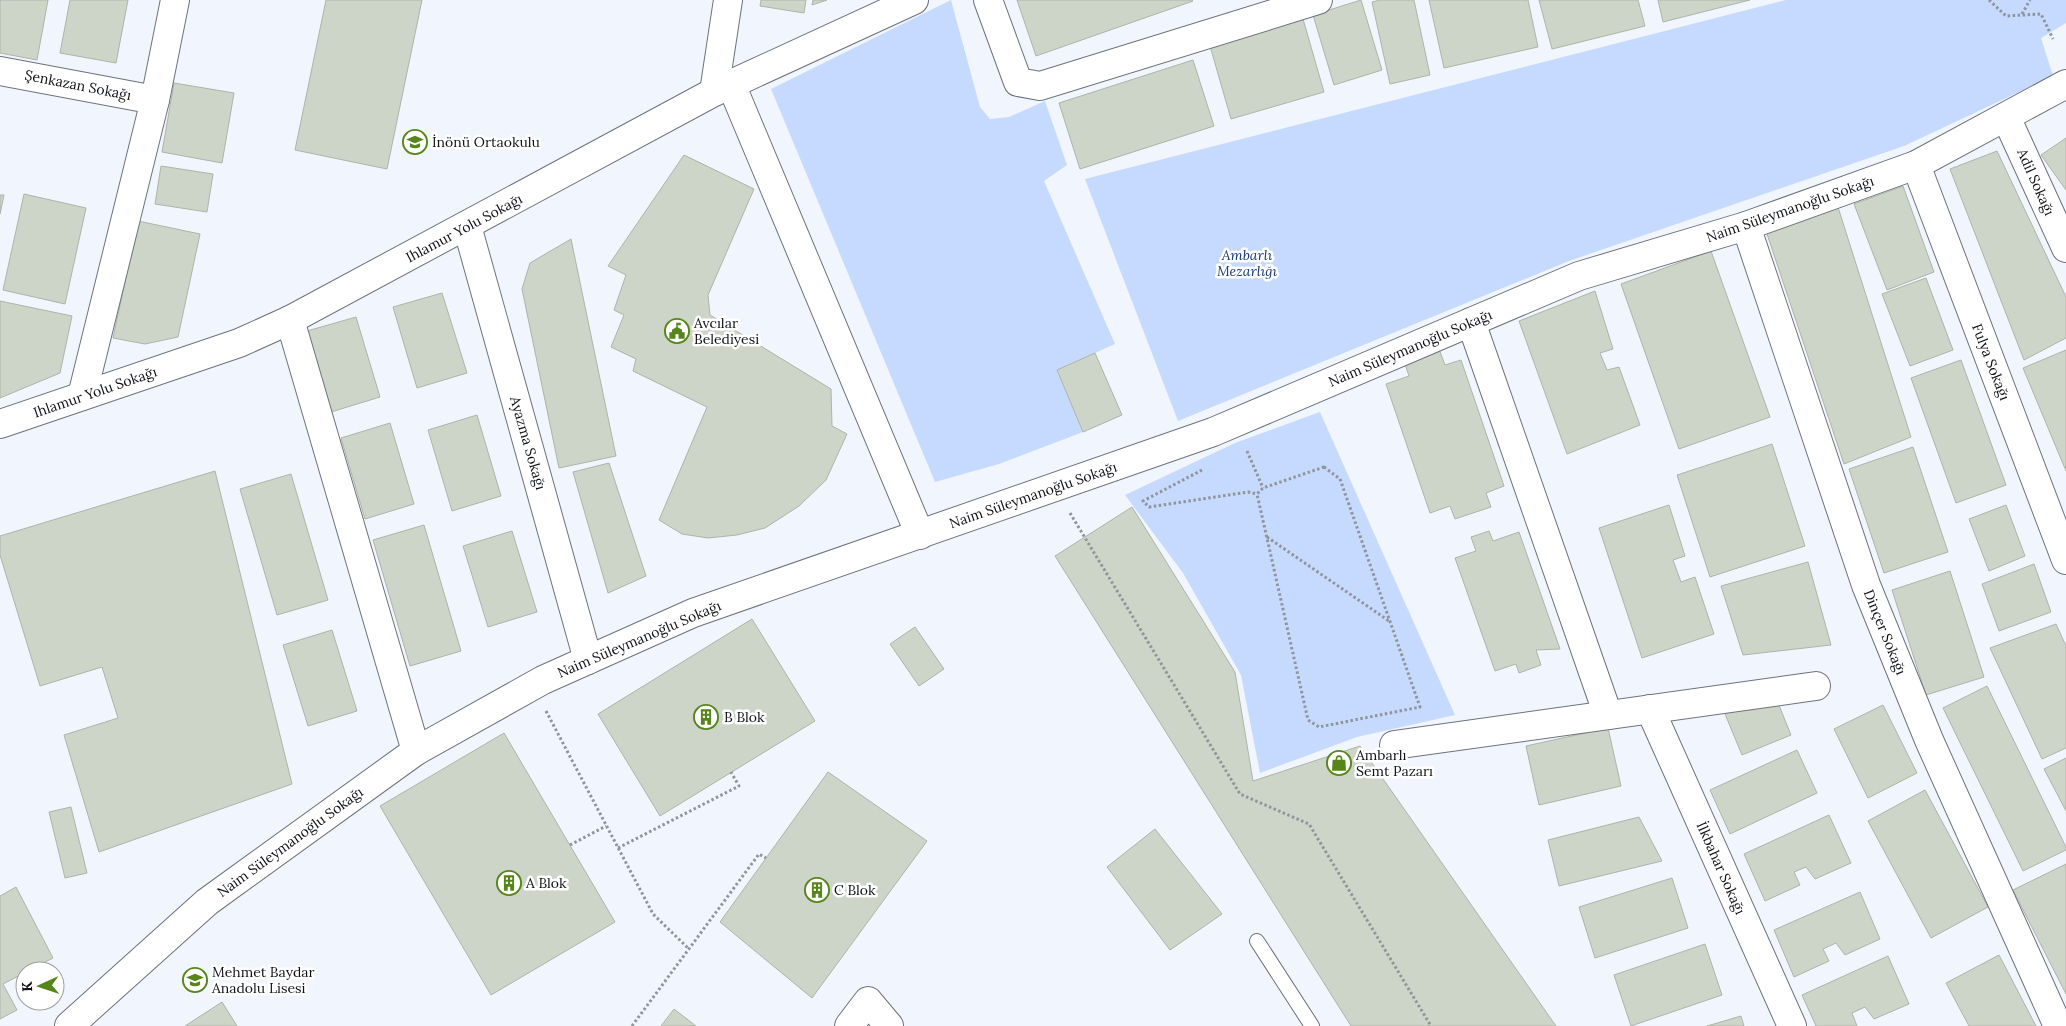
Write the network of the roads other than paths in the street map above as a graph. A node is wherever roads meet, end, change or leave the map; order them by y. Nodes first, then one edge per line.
1 (175, 0) edge
2 (728, 0) edge
3 (914, 0) edge
4 (988, 0) edge
5 (1318, 0) edge
6 (879, 8) edge
7 (0, 71) edge
8 (2066, 84) edge
9 (722, 88) junction
10 (155, 100) junction
11 (2006, 117) junction
12 (1916, 165) junction
13 (467, 226) junction
14 (1746, 226) junction
15 (2066, 248) edge
16 (290, 320) junction
17 (1471, 322) junction
18 (82, 396) junction
19 (0, 424) edge
20 (920, 535) junction
21 (2066, 560) edge
22 (588, 660) junction
23 (1816, 686) dead end
24 (1650, 709) junction
25 (1608, 715) junction
26 (1394, 745) dead end
27 (416, 751) junction
28 (1257, 942) dead end
29 (69, 1026) edge
30 (849, 1026) edge
31 (889, 1026) edge
32 (1312, 1026) edge
33 (1792, 1026) edge
34 (2058, 1026) edge

1 - 10 street
2 - 9 street
3 - 6 street, Ihlamur Yolu Sokağı
4 - 5 street
6 - 9 street, Ihlamur Yolu Sokağı
7 - 10 street, Şenkazan Sokağı
8 - 11 street, Naim Süleymanoğlu Sokağı
9 - 13 street, Ihlamur Yolu Sokağı
9 - 20 street
10 - 18 street
11 - 12 street, Naim Süleymanoğlu Sokağı
11 - 15 street, Adil Sokağı
12 - 14 street, Naim Süleymanoğlu Sokağı
12 - 21 street, Fulya Sokağı
13 - 16 street, Ihlamur Yolu Sokağı
13 - 22 street, Ayazma Sokağı
14 - 17 street, Naim Süleymanoğlu Sokağı
14 - 34 street, Dinçer Sokağı
16 - 18 street, Ihlamur Yolu Sokağı
16 - 27 street
17 - 20 street, Naim Süleymanoğlu Sokağı
17 - 25 street
18 - 19 street, Ihlamur Yolu Sokağı
20 - 22 street, Naim Süleymanoğlu Sokağı
22 - 27 street, Naim Süleymanoğlu Sokağı
23 - 24 street
24 - 25 street
24 - 33 street, İlkbahar Sokağı
25 - 26 street
27 - 29 street, Naim Süleymanoğlu Sokağı
28 - 32 lane
30 - 31 street

